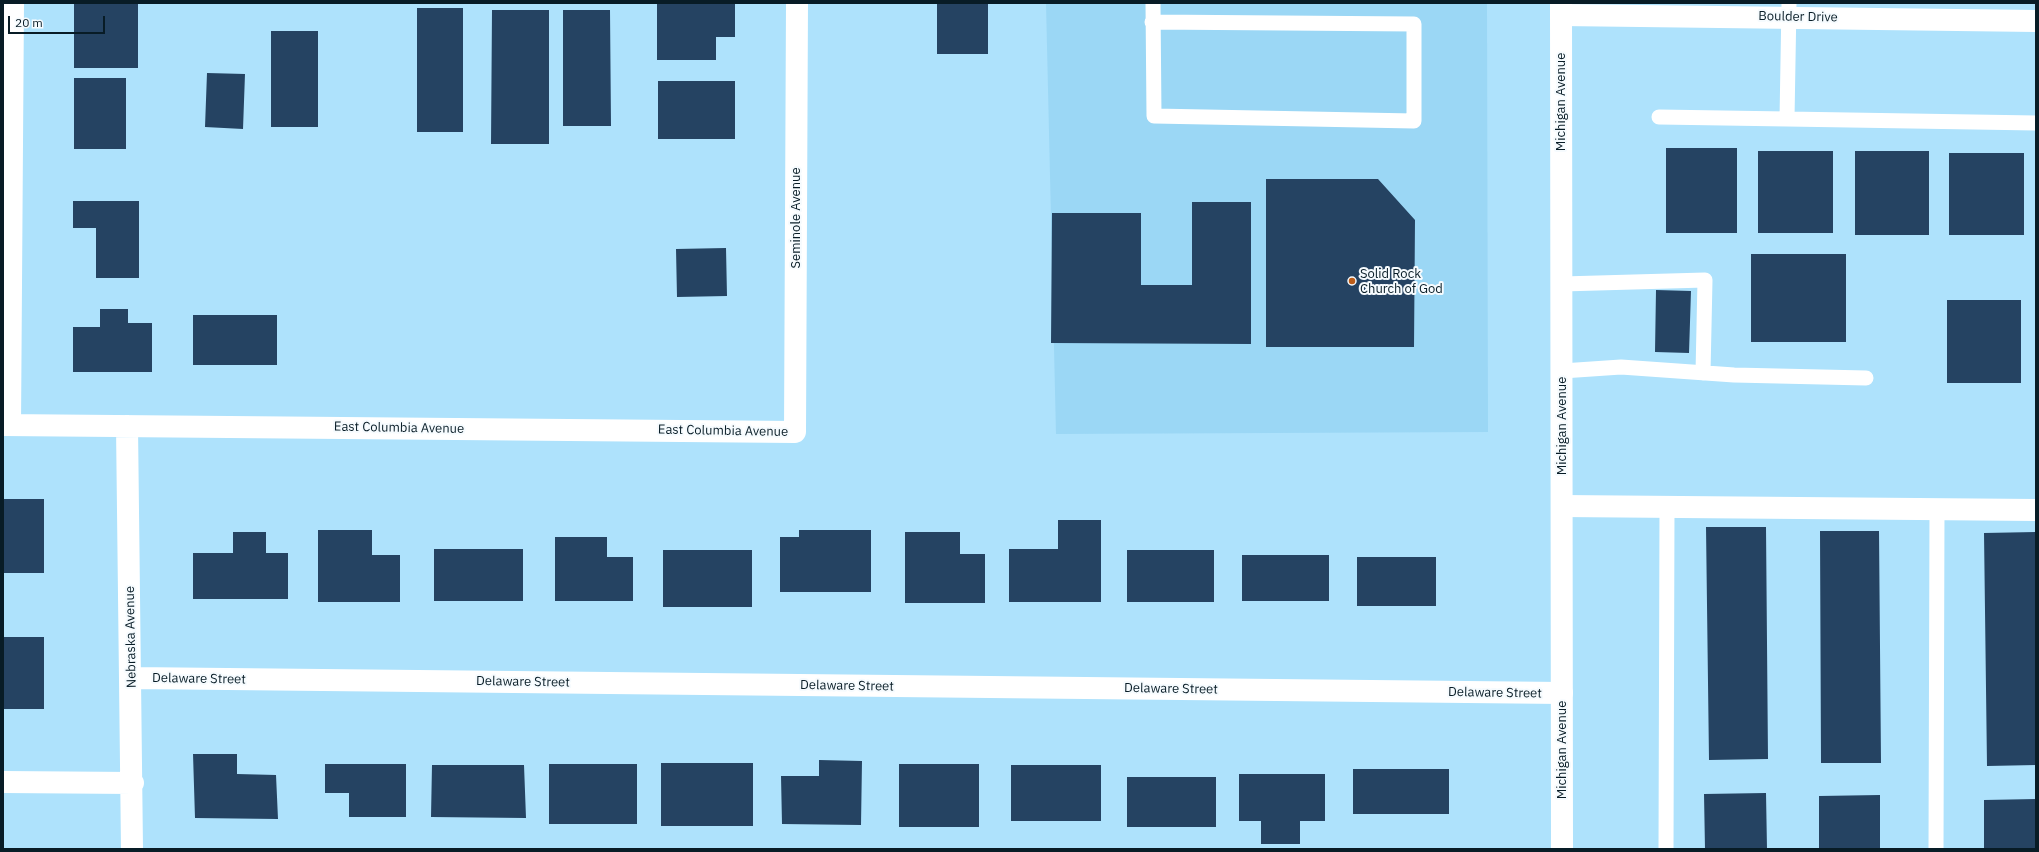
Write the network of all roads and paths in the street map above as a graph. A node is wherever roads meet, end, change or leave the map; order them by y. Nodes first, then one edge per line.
1 (13, 3) edge
2 (797, 3) edge
3 (1153, 3) edge
4 (1561, 9) edge
5 (1788, 10) edge
6 (2036, 20) edge
7 (1152, 22) junction
8 (1659, 117) dead end
9 (1787, 119) junction
10 (2036, 124) edge
11 (1562, 284) junction
12 (1562, 371) junction
13 (1702, 373) junction
14 (1866, 378) dead end
15 (7, 425) edge
16 (127, 426) junction
17 (795, 432) joint
18 (1562, 506) junction
19 (1667, 507) junction
20 (1937, 509) junction
21 (2036, 510) edge
22 (132, 678) junction
23 (1562, 693) junction
24 (3, 782) edge
25 (133, 783) junction
26 (132, 849) edge
27 (1562, 849) edge
28 (1666, 849) edge
29 (1936, 849) edge

1 - 15 street
2 - 17 street, Seminole Avenue
3 - 7 lane
4 - 5 street, Boulder Drive
4 - 11 street, Michigan Avenue
5 - 6 street, Boulder Drive
5 - 9 lane
7 - 7 lane
8 - 9 lane
9 - 10 lane
11 - 12 street, Michigan Avenue
11 - 13 lane
12 - 13 lane
12 - 18 street, Michigan Avenue
13 - 14 lane
15 - 16 street, East Columbia Avenue
16 - 17 street, East Columbia Avenue
16 - 22 street, Nebraska Avenue
18 - 19 street
18 - 23 street, Michigan Avenue
19 - 20 street
19 - 28 lane
20 - 21 street
20 - 29 lane
22 - 23 street, Delaware Street
22 - 25 street, Nebraska Avenue
23 - 27 street, Michigan Avenue
24 - 25 street
25 - 26 street, Nebraska Avenue

